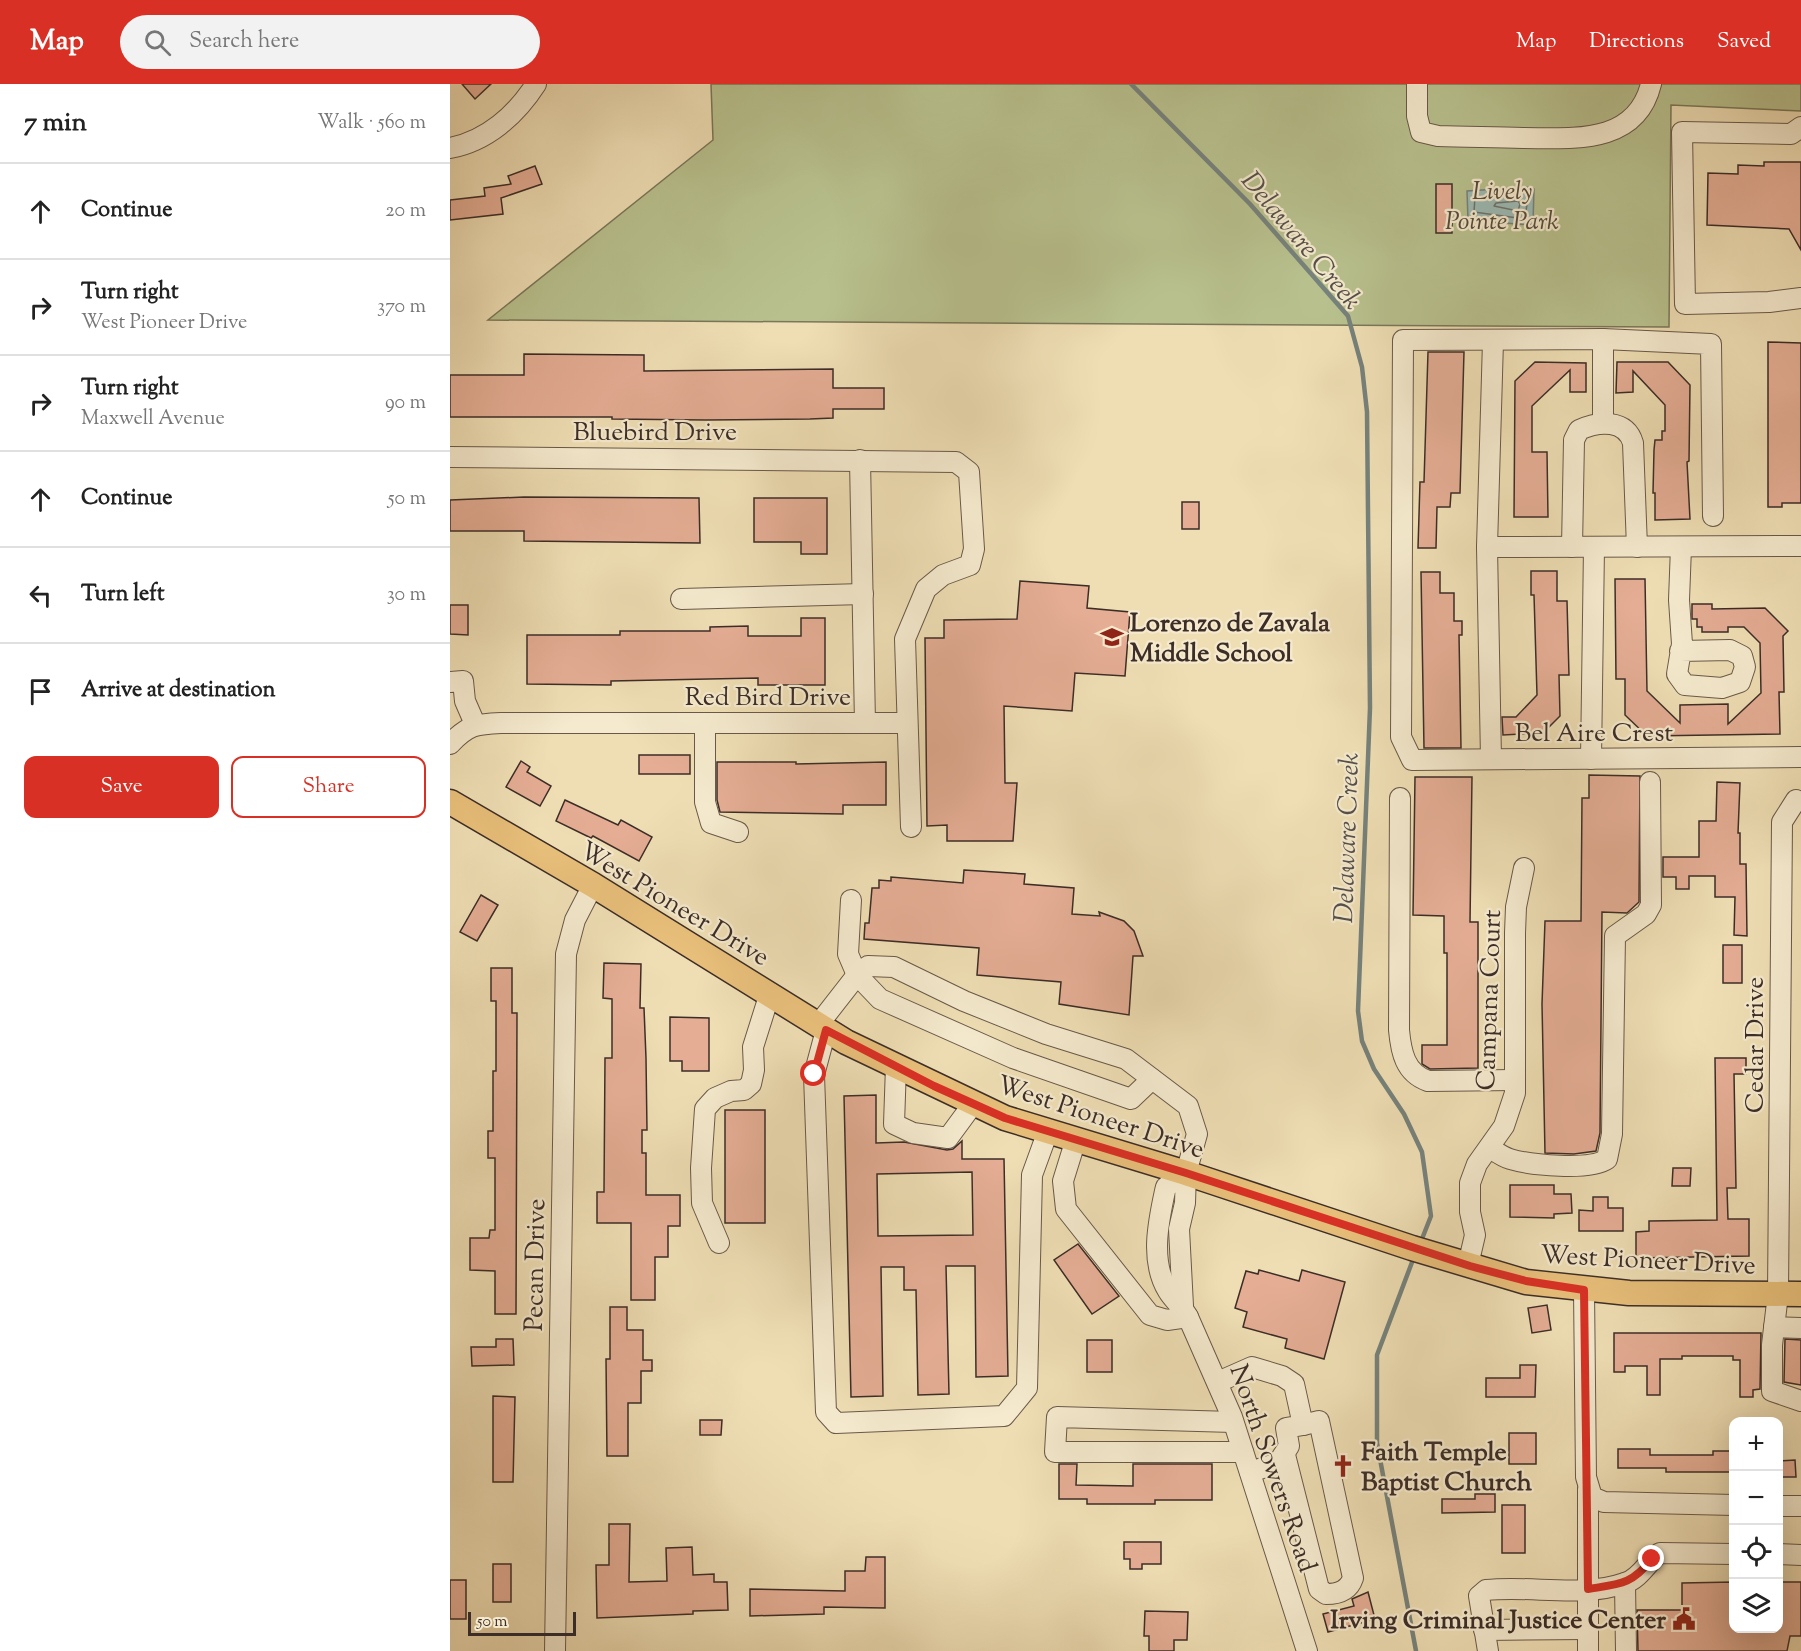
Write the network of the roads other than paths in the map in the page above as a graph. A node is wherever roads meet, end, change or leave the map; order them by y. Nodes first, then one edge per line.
1 (536, 84) edge
2 (1417, 84) edge
3 (1651, 84) edge
4 (1801, 127) edge
5 (458, 146) edge
6 (1801, 298) edge
7 (1603, 339) junction
8 (1493, 341) junction
9 (1603, 423) junction
10 (450, 457) edge
11 (860, 460) junction
12 (1713, 516) dead end
13 (1801, 546) edge
14 (1572, 547) junction
15 (1594, 547) junction
16 (1637, 547) junction
17 (1681, 547) junction
18 (1487, 548) junction
19 (863, 594) junction
20 (681, 599) dead end
21 (1680, 651) dead end
22 (450, 682) edge
23 (705, 723) junction
24 (865, 723) junction
25 (907, 723) junction
26 (475, 724) junction
27 (451, 740) edge
28 (1801, 757) edge
29 (1491, 759) junction
30 (1591, 759) junction
31 (1650, 783) dead end
32 (1400, 798) dead end
33 (1796, 800) dead end
34 (450, 802) edge
35 (910, 827) dead end
36 (738, 832) dead end
37 (1524, 868) dead end
38 (593, 885) junction
39 (851, 900) dead end
40 (857, 975) junction
41 (770, 993) junction
42 (822, 1027) junction
43 (896, 1066) junction
44 (1152, 1079) junction
45 (1515, 1080) junction
46 (973, 1104) junction
47 (1048, 1131) junction
48 (1076, 1139) junction
49 (1490, 1148) junction
50 (1186, 1173) junction
51 (719, 1243) dead end
52 (1462, 1264) junction
53 (1584, 1290) junction
54 (1790, 1294) edge
55 (1186, 1311) junction
56 (1774, 1327) junction
57 (1801, 1328) edge
58 (1218, 1382) junction
59 (1801, 1401) edge
60 (1233, 1422) junction
61 (1303, 1425) junction
62 (1243, 1452) junction
63 (1285, 1455) junction
64 (1250, 1472) junction
65 (1587, 1483) junction
66 (1729, 1505) edge
67 (1783, 1506) edge
68 (1801, 1506) edge
69 (1729, 1554) edge
70 (1783, 1554) edge
71 (1801, 1555) edge
72 (1625, 1583) junction
73 (1588, 1589) junction
74 (1588, 1629) junction
75 (1484, 1630) junction
76 (555, 1651) edge
77 (1307, 1651) edge
78 (1488, 1651) edge
79 (1588, 1651) edge
80 (1626, 1651) edge

1 - 5 street
2 - 3 street
4 - 6 street
7 - 8 street
7 - 9 street
7 - 12 street
8 - 18 street, Bel Aire Crest
8 - 29 street
9 - 14 street
9 - 16 street
10 - 11 street, Bluebird Drive
11 - 19 street, Red Bird Drive
11 - 25 street, Bluebird Drive
13 - 17 street
14 - 15 street
14 - 18 street
15 - 16 street
15 - 30 street
16 - 17 street
17 - 21 street
18 - 29 street, Bel Aire Crest
19 - 20 street
19 - 24 street, Red Bird Drive
22 - 26 street
23 - 24 street, Red Bird Drive
23 - 26 street, Red Bird Drive
23 - 36 street
24 - 25 street
25 - 35 street, Bluebird Drive
26 - 27 street
28 - 30 street, Bel Aire Crest
29 - 30 street, Bel Aire Crest
31 - 49 street
32 - 45 street
33 - 54 street, Cedar Drive
34 - 38 main road, West Pioneer Drive
37 - 45 street, Campana Court
38 - 41 main road, West Pioneer Drive
38 - 76 street, Pecan Drive
39 - 40 street
40 - 42 street
40 - 44 street, North Sowers Road
40 - 44 street
41 - 42 main road, West Pioneer Drive
41 - 51 street
42 - 43 main road, West Pioneer Drive
42 - 47 street
43 - 46 main road, West Pioneer Drive
43 - 46 street
44 - 50 street, North Sowers Road
45 - 49 street, Campana Court
46 - 47 main road, West Pioneer Drive
47 - 48 main road, West Pioneer Drive
48 - 50 main road, West Pioneer Drive
48 - 55 street
49 - 52 street, Campana Court
50 - 52 main road, West Pioneer Drive
50 - 55 street, North Sowers Road
52 - 53 main road, West Pioneer Drive
53 - 54 main road, West Pioneer Drive
53 - 65 street
54 - 56 street, Cedar Drive
55 - 58 street, North Sowers Road
56 - 57 street
56 - 59 street, Cedar Drive
58 - 60 street, North Sowers Road
58 - 61 street
60 - 62 street, North Sowers Road
60 - 62 street
61 - 63 street
61 - 63 street
62 - 64 street, North Sowers Road
63 - 64 street
64 - 77 street, North Sowers Road
65 - 66 street
65 - 73 street
67 - 68 street
69 - 72 street
70 - 71 street
72 - 73 street
72 - 80 street
73 - 74 street
73 - 75 street
74 - 75 street
74 - 79 street
75 - 78 street

